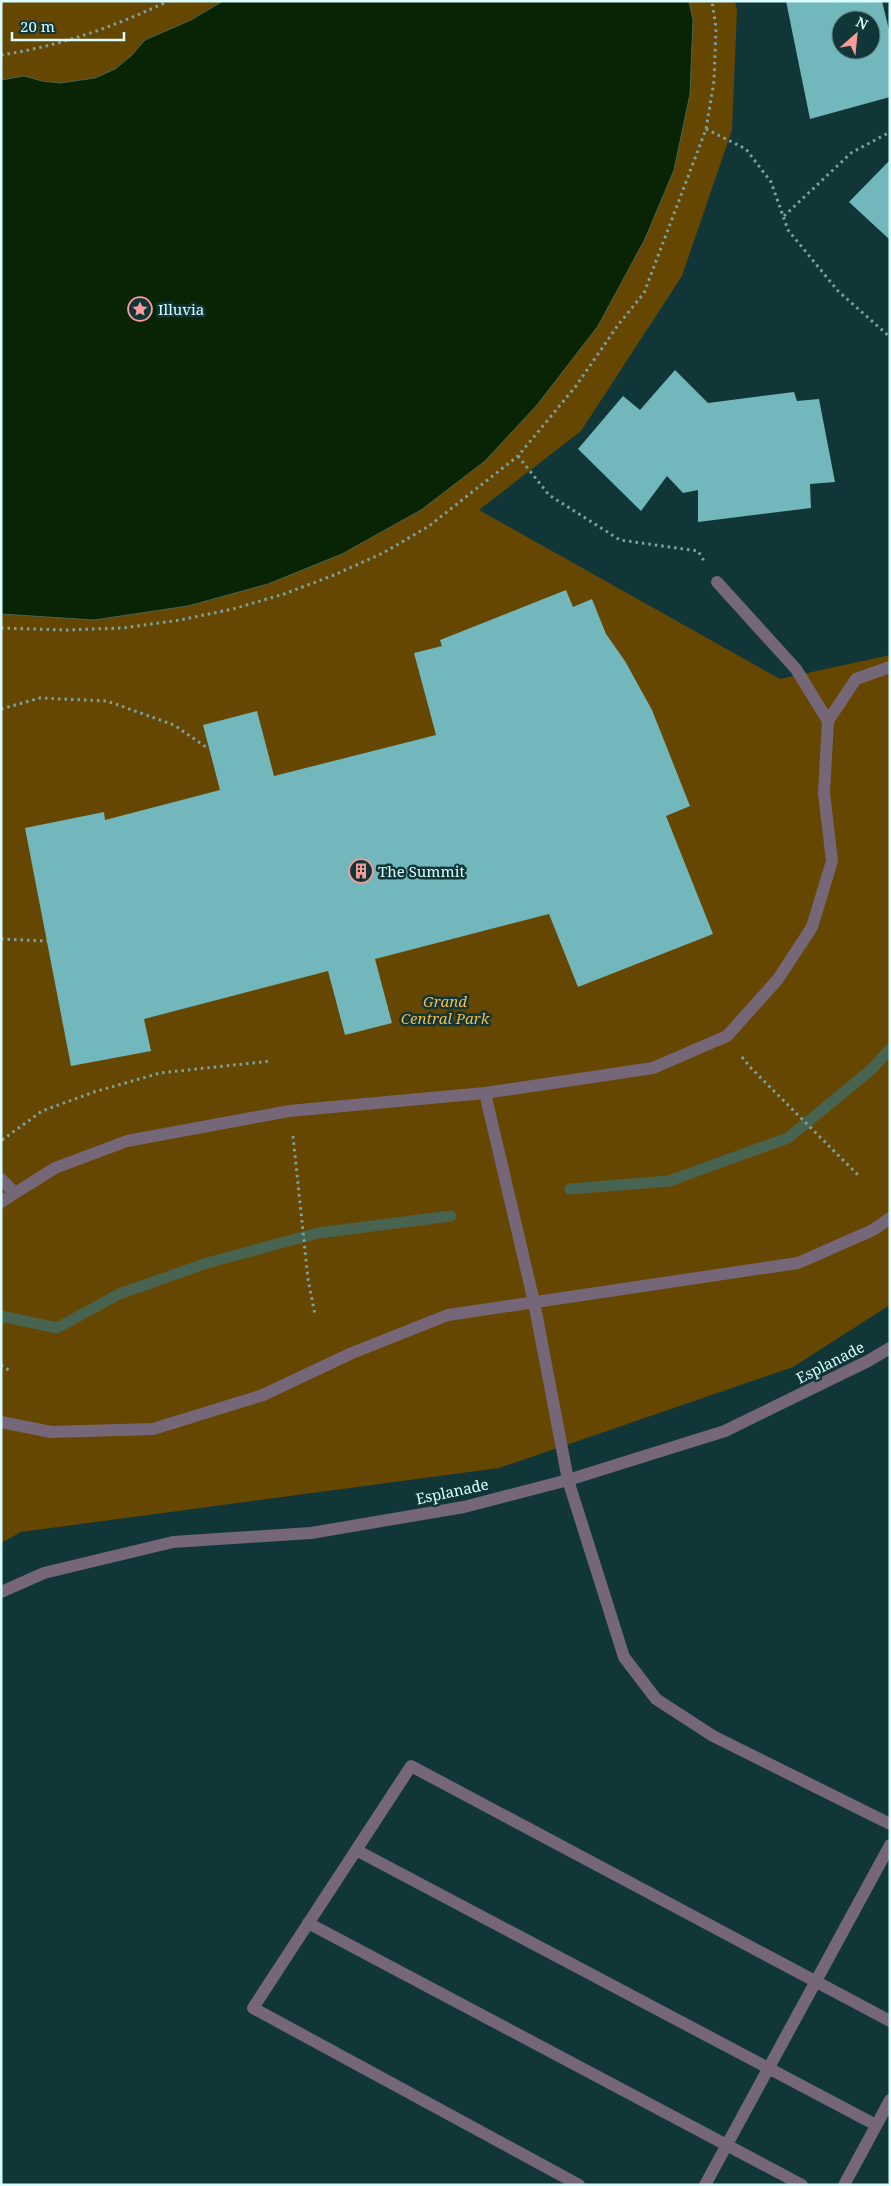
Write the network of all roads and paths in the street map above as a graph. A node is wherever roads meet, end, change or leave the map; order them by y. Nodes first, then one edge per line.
1 (168, 1) edge
2 (712, 1) edge
3 (1, 55) edge
4 (706, 129) junction
5 (890, 132) edge
6 (784, 216) junction
7 (890, 337) edge
8 (518, 456) junction
9 (717, 582) joint
10 (1, 628) edge
11 (890, 667) edge
12 (1, 709) edge
13 (828, 721) junction
14 (209, 749) dead end
15 (1, 939) edge
16 (47, 941) dead end
17 (727, 1036) junction
18 (271, 1061) dead end
19 (485, 1093) junction
20 (2, 1140) edge
21 (296, 1162) dead end
22 (859, 1176) dead end
23 (1, 1179) edge
24 (15, 1192) junction
25 (1, 1202) edge
26 (890, 1218) edge
27 (534, 1302) junction
28 (315, 1315) dead end
29 (890, 1348) edge
30 (1, 1365) edge
31 (10, 1371) dead end
32 (1, 1422) edge
33 (568, 1480) junction
34 (1, 1592) edge
35 (890, 1824) edge
36 (890, 1845) edge
37 (356, 1850) junction
38 (308, 1923) junction
39 (816, 1980) junction
40 (890, 2020) edge
41 (768, 2068) junction
42 (890, 2100) edge
43 (876, 2125) junction
44 (726, 2145) junction
45 (579, 2185) edge
46 (704, 2185) edge
47 (802, 2185) edge
48 (844, 2185) edge

1 - 3 path
2 - 4 path
4 - 6 path
4 - 8 path
5 - 6 path
6 - 7 path
8 - 9 path
8 - 10 path
9 - 13 lane
11 - 13 lane
12 - 14 path
13 - 17 lane
15 - 16 path
17 - 19 lane
17 - 22 path
18 - 20 path
19 - 24 lane
19 - 27 lane
21 - 28 path
23 - 24 lane
24 - 25 lane
26 - 27 lane
27 - 32 lane
27 - 33 lane
29 - 33 lane, Esplanade
30 - 31 path
33 - 34 lane, Esplanade
33 - 35 lane
36 - 39 lane
37 - 38 lane
37 - 39 lane
37 - 41 lane
38 - 44 lane
38 - 45 lane
39 - 40 lane
39 - 41 lane
41 - 43 lane
41 - 44 lane
42 - 43 lane
43 - 48 lane
44 - 46 lane
44 - 47 lane

